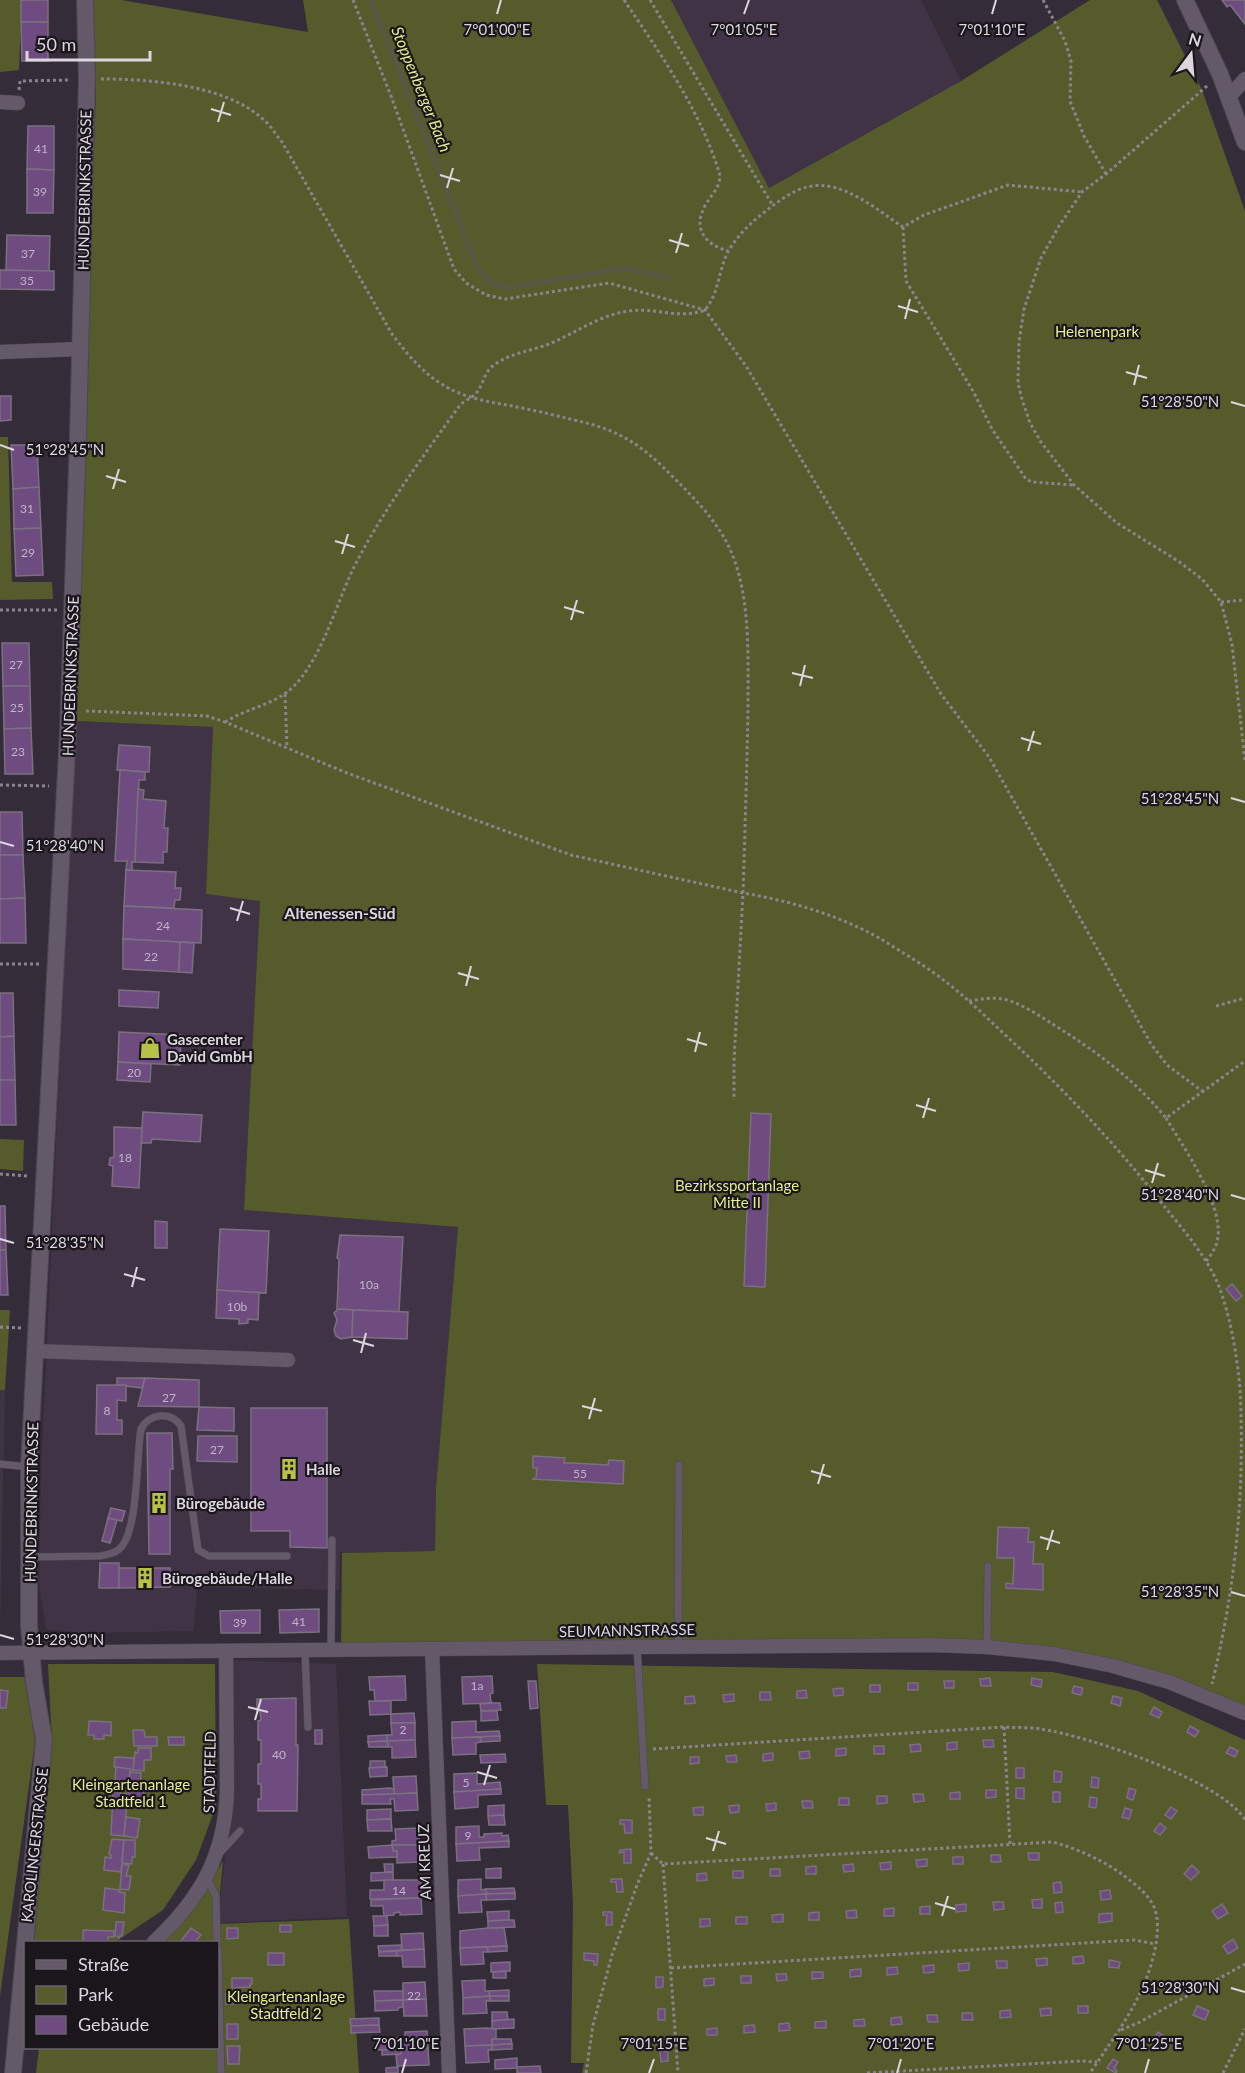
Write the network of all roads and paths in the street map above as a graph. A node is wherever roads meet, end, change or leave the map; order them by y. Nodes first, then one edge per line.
1 (85, 0) edge
2 (353, 0) edge
3 (624, 0) edge
4 (650, 0) edge
5 (1043, 0) edge
6 (1185, 0) edge
7 (1220, 74) junction
8 (87, 79) junction
9 (1245, 79) edge
10 (1229, 97) junction
11 (0, 102) edge
12 (18, 103) joint
13 (1245, 142) edge
14 (1106, 174) junction
15 (1082, 192) junction
16 (773, 206) junction
17 (903, 227) junction
18 (728, 251) junction
19 (705, 310) junction
20 (80, 349) junction
21 (0, 352) edge
22 (472, 396) junction
23 (1074, 485) junction
24 (1245, 600) edge
25 (1221, 602) junction
26 (0, 610) edge
27 (72, 610) junction
28 (285, 694) junction
29 (69, 711) junction
30 (225, 722) junction
31 (287, 747) junction
32 (1245, 761) edge
33 (0, 785) edge
34 (66, 786) junction
35 (743, 892) junction
36 (0, 964) edge
37 (55, 965) junction
38 (1245, 998) edge
39 (969, 1001) junction
40 (1216, 1006) dead end
41 (1245, 1061) edge
42 (1202, 1091) junction
43 (734, 1100) dead end
44 (1166, 1118) junction
45 (0, 1174) edge
46 (44, 1177) junction
47 (1206, 1261) junction
48 (0, 1327) edge
49 (36, 1329) junction
50 (35, 1351) junction
51 (288, 1360) dead end
52 (0, 1464) edge
53 (679, 1465) dead end
54 (29, 1467) junction
55 (332, 1540) dead end
56 (287, 1556) dead end
57 (29, 1557) junction
58 (988, 1566) dead end
59 (637, 1647) junction
60 (678, 1647) junction
61 (987, 1647) junction
62 (432, 1649) junction
63 (305, 1651) junction
64 (331, 1651) junction
65 (226, 1652) junction
66 (0, 1653) edge
67 (31, 1653) junction
68 (1209, 1697) junction
69 (1245, 1713) edge
70 (308, 1727) dead end
71 (1004, 1727) junction
72 (643, 1750) junction
73 (645, 1786) joint
74 (1245, 1820) edge
75 (240, 1831) dead end
76 (1010, 1844) junction
77 (651, 1853) junction
78 (215, 1858) junction
79 (663, 1864) junction
80 (207, 1878) junction
81 (26, 1941) edge
82 (155, 1941) edge
83 (217, 1941) edge
84 (1156, 1944) junction
85 (24, 1961) edge
86 (1245, 1964) edge
87 (671, 1968) junction
88 (219, 1990) edge
89 (1245, 2029) edge
90 (1120, 2030) junction
91 (1097, 2062) junction
92 (12, 2066) edge
93 (221, 2073) edge
94 (449, 2073) edge
95 (586, 2073) edge
96 (678, 2073) edge
97 (867, 2073) edge
98 (1090, 2073) edge
99 (1223, 2073) edge

1 - 8 street, HUNDEBRINKSTRASSE
2 - 19 path
3 - 18 path
4 - 16 path
5 - 14 path
6 - 7 street
7 - 10 street
7 - 14 path
8 - 12 path
8 - 20 street, HUNDEBRINKSTRASSE
8 - 22 path
9 - 10 street
10 - 13 street
11 - 12 street
14 - 15 path
15 - 17 path
15 - 23 path
16 - 17 path
16 - 18 path
17 - 23 path
18 - 19 path
19 - 22 path
19 - 42 path
20 - 21 street
20 - 27 street, HUNDEBRINKSTRASSE
22 - 28 path
22 - 35 path
23 - 25 path
24 - 25 path
25 - 32 path
26 - 27 path
27 - 29 street, HUNDEBRINKSTRASSE
28 - 30 path
28 - 31 path
29 - 30 path
29 - 34 street, HUNDEBRINKSTRASSE
30 - 31 path
31 - 35 path
33 - 34 path
34 - 37 street, HUNDEBRINKSTRASSE
35 - 39 path
35 - 43 path
36 - 37 path
37 - 46 street, HUNDEBRINKSTRASSE
38 - 40 path
39 - 44 path
39 - 47 path
41 - 42 path
42 - 44 path
44 - 47 path
45 - 46 path
46 - 49 street, HUNDEBRINKSTRASSE
47 - 68 path
48 - 49 path
49 - 50 street, HUNDEBRINKSTRASSE
50 - 51 street
50 - 54 street, HUNDEBRINKSTRASSE
52 - 54 lane
53 - 60 lane
54 - 57 street, HUNDEBRINKSTRASSE
55 - 64 lane
56 - 57 lane
57 - 67 street, HUNDEBRINKSTRASSE
58 - 61 lane
59 - 60 street, SEUMANNSTRASSE
59 - 62 street, SEUMANNSTRASSE
59 - 72 lane
60 - 61 street, SEUMANNSTRASSE
61 - 68 street, SEUMANNSTRASSE
62 - 64 street, SEUMANNSTRASSE
62 - 94 street, AM KREUZ
63 - 64 street, SEUMANNSTRASSE
63 - 65 street, SEUMANNSTRASSE
63 - 70 lane
65 - 67 street, SEUMANNSTRASSE
65 - 78 street, STADTFELD
66 - 67 street, SEUMANNSTRASSE
67 - 81 street, KAROLINGERSTRASSE
68 - 69 street, SEUMANNSTRASSE
71 - 72 path
71 - 74 path
71 - 76 path
72 - 73 lane
73 - 77 path
75 - 78 lane
76 - 79 path
76 - 84 path
77 - 79 path
77 - 95 path
78 - 80 street, STADTFELD
79 - 87 path
80 - 82 street, STADTFELD
80 - 83 lane
84 - 87 path
84 - 90 path
85 - 92 street, KAROLINGERSTRASSE
86 - 90 path
87 - 96 path
88 - 93 lane
89 - 99 path
90 - 91 path
91 - 97 path
91 - 98 path

